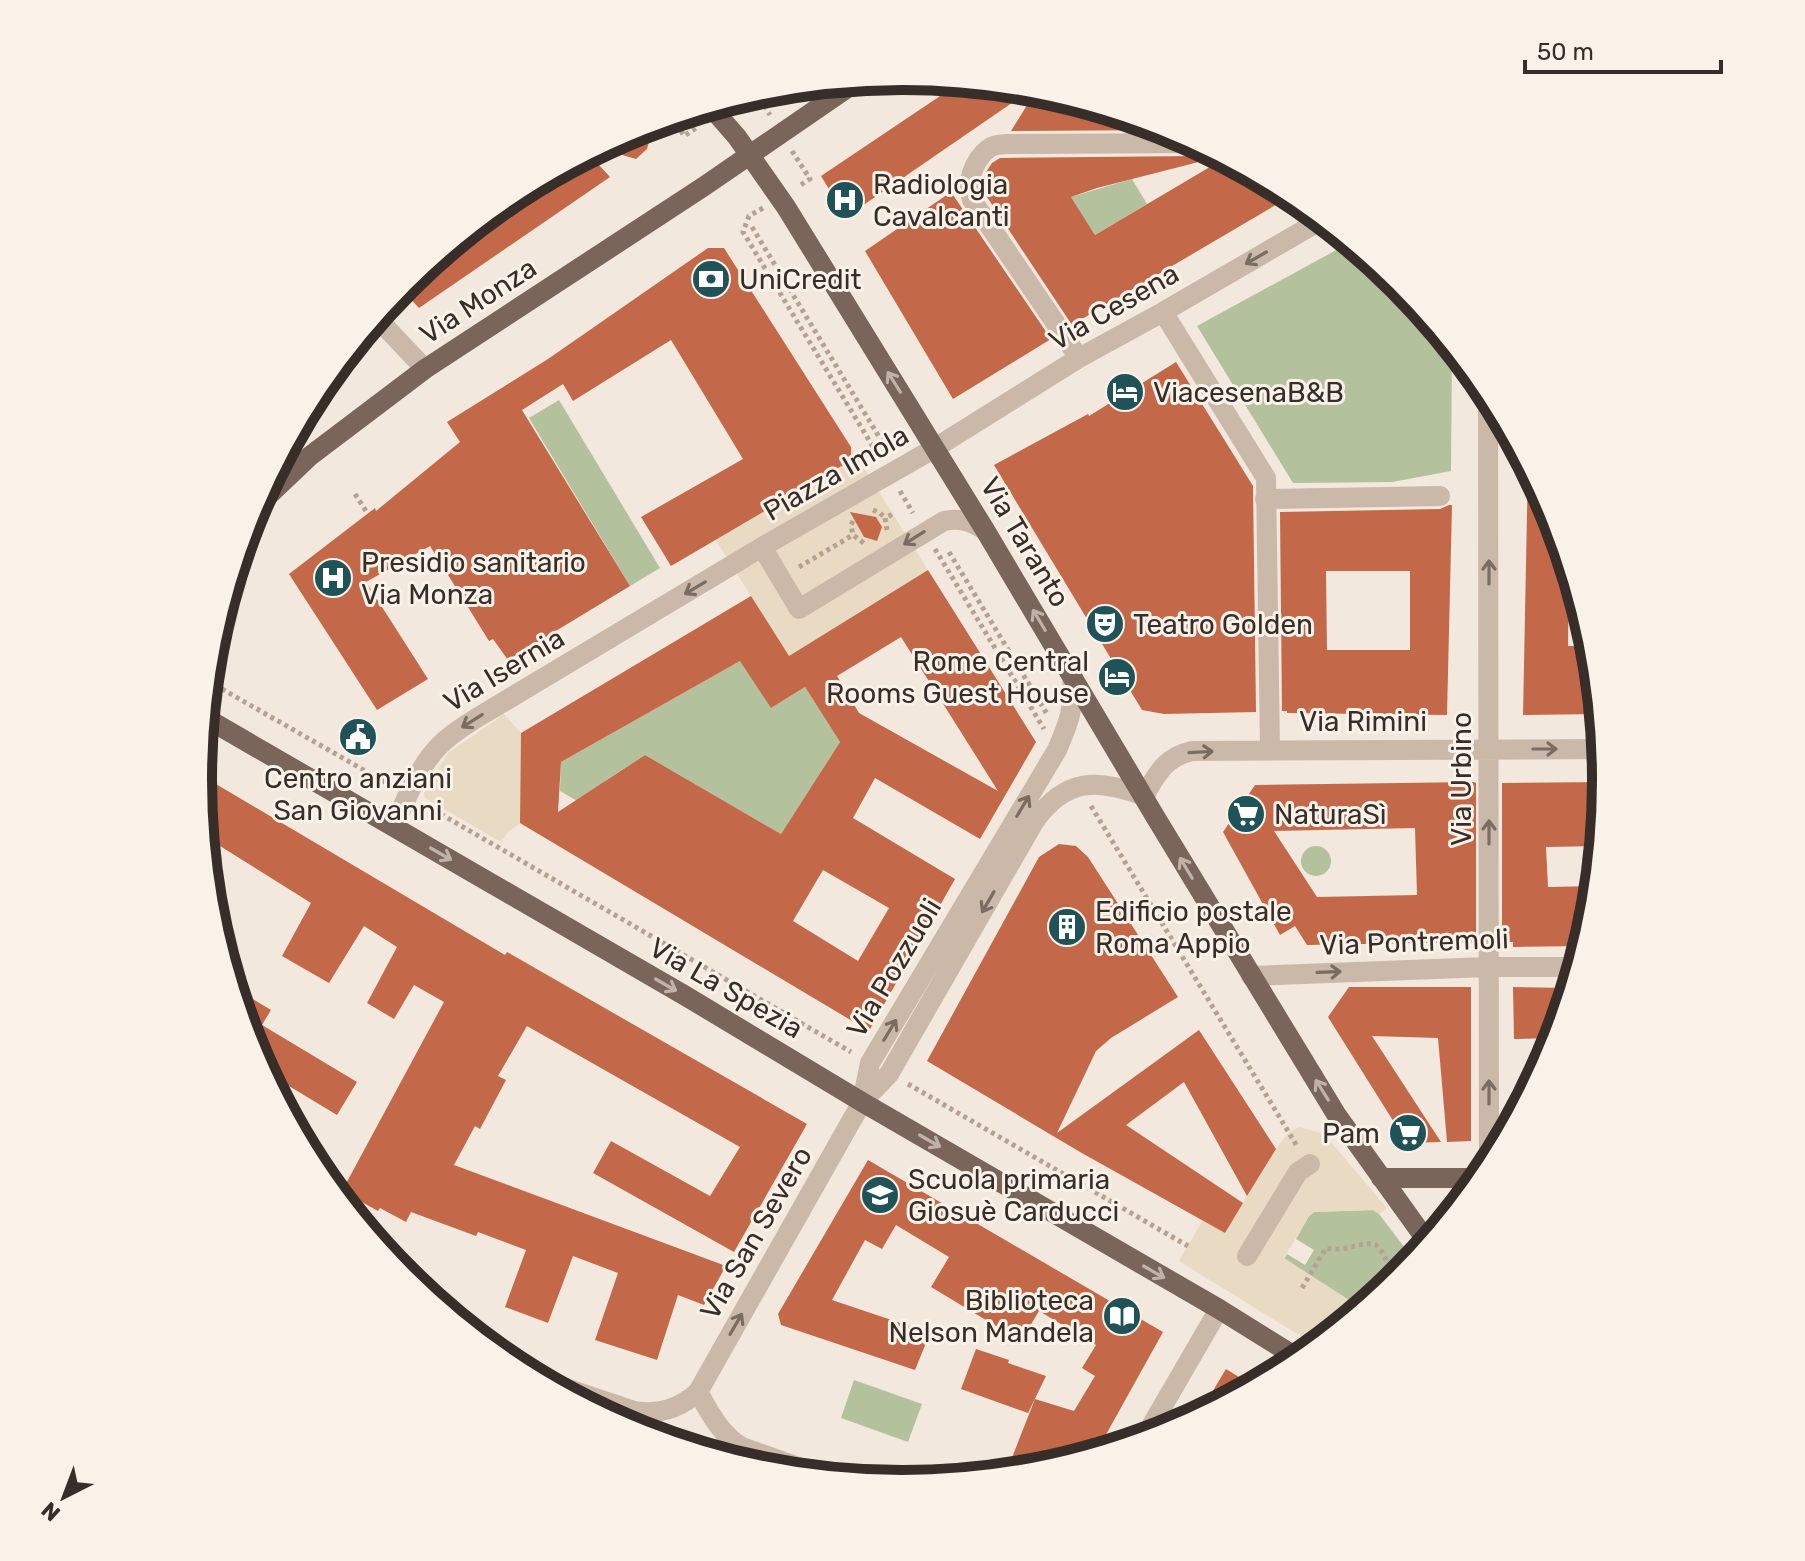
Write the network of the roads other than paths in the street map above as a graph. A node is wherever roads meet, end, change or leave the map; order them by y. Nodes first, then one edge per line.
1 (840, 93) edge
2 (716, 116) edge
3 (1168, 143) edge
4 (750, 155) junction
5 (1312, 225) edge
6 (1163, 312) junction
7 (383, 325) edge
8 (1079, 358) junction
9 (425, 369) junction
10 (1488, 415) edge
11 (935, 448) junction
12 (278, 486) edge
13 (1440, 496) dead end
14 (1265, 499) junction
15 (985, 530) junction
16 (762, 547) junction
17 (1072, 676) junction
18 (214, 723) edge
19 (1489, 749) junction
20 (1592, 749) edge
21 (1270, 750) junction
22 (1144, 796) junction
23 (393, 826) junction
24 (1488, 967) junction
25 (1567, 967) edge
26 (1251, 976) junction
27 (862, 1102) junction
28 (1489, 1144) edge
29 (1310, 1164) road end
30 (1381, 1178) junction
31 (1467, 1178) edge
32 (1423, 1235) edge
33 (1247, 1256) dead end
34 (1219, 1309) junction
35 (1289, 1353) edge
36 (698, 1392) junction
37 (590, 1396) edge
38 (1153, 1423) edge
39 (777, 1459) edge

1 - 4 main road, Via Monza
2 - 4 main road, Via Taranto
3 - 8 street
4 - 9 main road, Via Monza
11 -> 4 main road, Via Taranto
5 -> 6 street, Via Cesena
6 - 8 street, Via Cesena
6 - 14 street
7 - 9 street
8 - 11 street, Via Cesena
9 - 12 main road, Via Monza
19 -> 10 street, Via Urbino
11 - 15 main road, Via Taranto
11 - 16 street, Piazza Imola
13 - 14 street
14 - 21 street
15 -> 16 street, Piazza Imola
17 -> 15 main road, Via Taranto
16 -> 23 street, Via Isernia
17 - 22 main road, Via Taranto
27 -> 17 street, Via Pozzuoli
18 - 23 main road, Via La Spezia
19 -> 20 street, Via Rimini
19 - 21 street, Via Rimini
24 -> 19 street, Via Urbino
22 -> 21 street, Via Rimini
26 -> 22 main road, Via Taranto
22 -> 27 street, Via Pozzuoli
23 -> 27 main road, Via La Spezia
24 - 25 street, Via Pontremoli
26 -> 24 street, Via Pontremoli
28 -> 24 street, Via Urbino
30 -> 26 main road, Via Taranto
27 -> 34 main road, Via La Spezia
36 -> 27 street, Via San Severo
29 - 33 street
30 - 31 main road
30 - 32 main road, Via Taranto
34 - 35 main road, Via La Spezia
34 - 38 street
36 - 37 street
36 - 39 street

